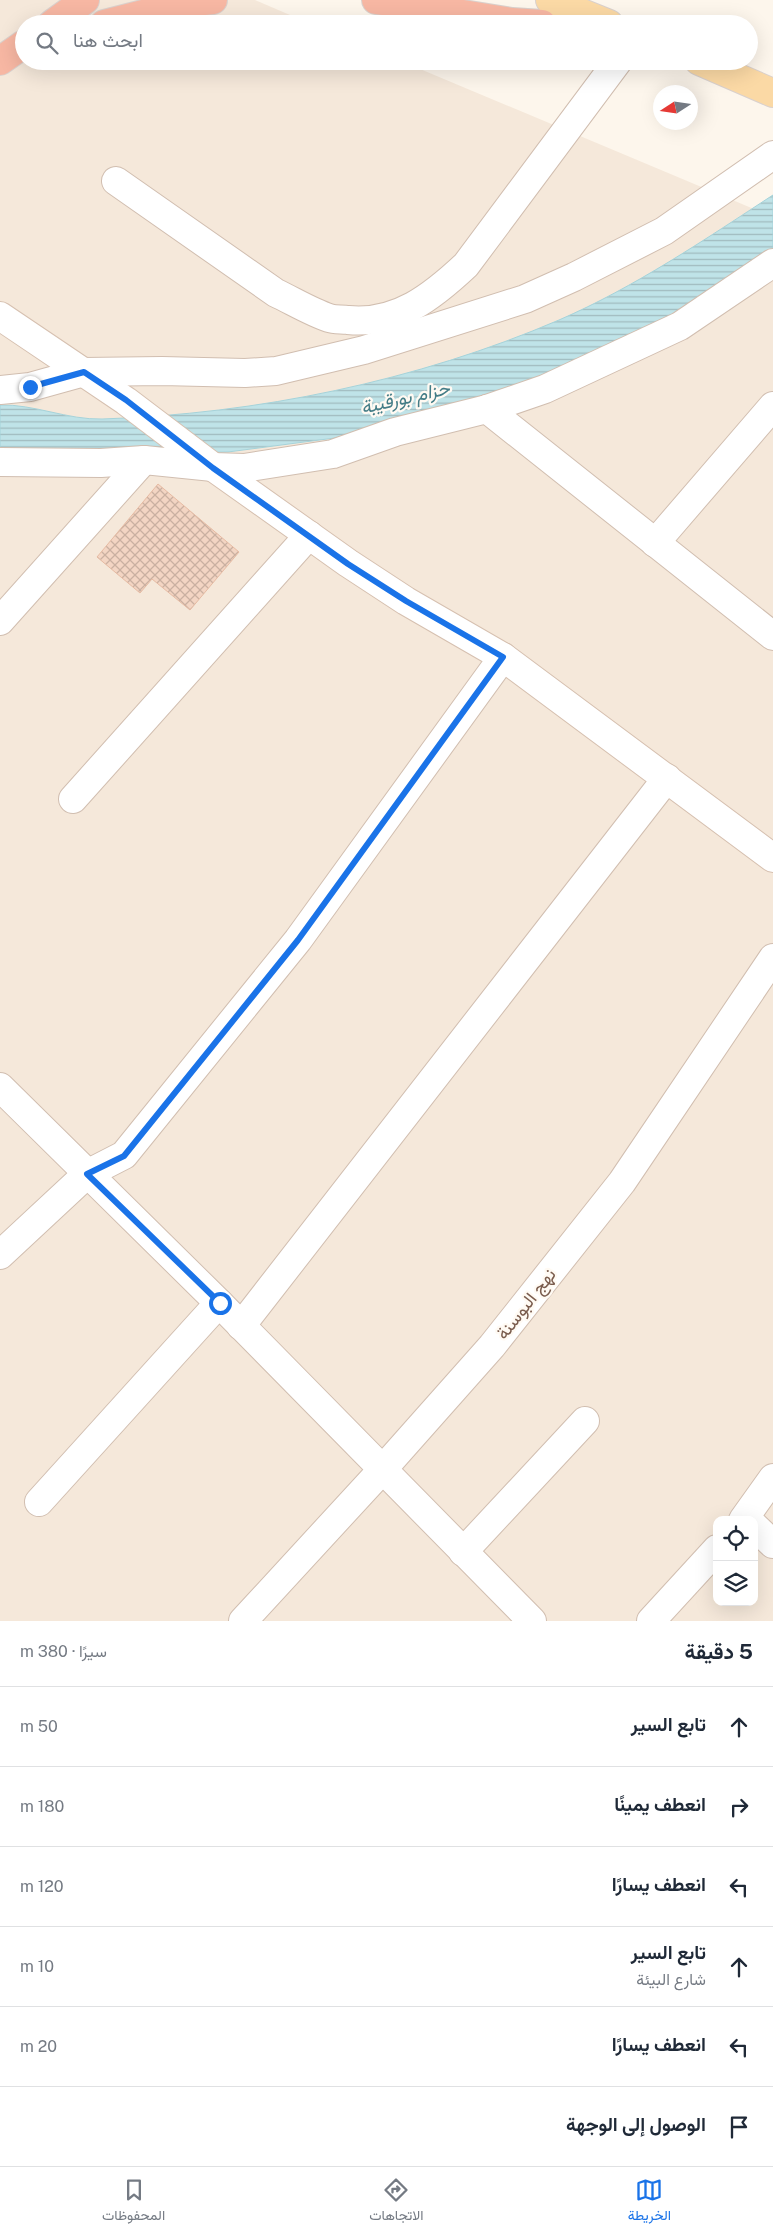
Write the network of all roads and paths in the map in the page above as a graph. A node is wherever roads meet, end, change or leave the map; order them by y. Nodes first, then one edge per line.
1 (85, 0) edge
2 (213, 0) edge
3 (376, 0) edge
4 (550, 0) edge
5 (64, 15) edge
6 (141, 15) edge
7 (469, 15) edge
8 (587, 15) edge
9 (15, 50) edge
10 (15, 55) edge
11 (0, 61) edge
12 (611, 70) edge
13 (720, 70) edge
14 (773, 92) edge
15 (773, 155) edge
16 (116, 181) dead end
17 (773, 263) edge
18 (0, 316) edge
19 (84, 372) junction
20 (0, 390) edge
21 (773, 406) edge
22 (487, 409) junction
23 (144, 460) junction
24 (0, 462) edge
25 (209, 464) junction
26 (308, 535) junction
27 (655, 543) junction
28 (0, 621) edge
29 (773, 636) edge
30 (503, 657) junction
31 (667, 778) junction
32 (73, 799) dead end
33 (773, 858) edge
34 (773, 958) edge
35 (0, 1087) edge
36 (87, 1174) junction
37 (0, 1255) edge
38 (220, 1303) junction
39 (241, 1326) junction
40 (584, 1421) dead end
41 (382, 1470) junction
42 (773, 1478) edge
43 (39, 1502) dead end
44 (750, 1516) edge
45 (758, 1531) edge
46 (773, 1544) edge
47 (463, 1552) junction
48 (713, 1553) edge
49 (243, 1621) edge
50 (532, 1621) edge
51 (651, 1621) edge

1 - 5 highway
2 - 6 highway
3 - 7 highway
4 - 8 main road
9 - 11 highway
10 - 11 highway
12 - 16 street
13 - 14 main road
15 - 19 street
17 - 22 street
18 - 19 street
19 - 20 street
19 - 25 street
21 - 27 street
22 - 25 street
22 - 27 street
23 - 24 street
23 - 25 street
23 - 28 street
25 - 26 street
26 - 30 street
26 - 32 street
27 - 29 street
30 - 31 street
30 - 36 street
31 - 33 street
31 - 39 street
34 - 41 street, نهج البوسنة
35 - 36 street
36 - 37 street
36 - 38 street
38 - 39 street
38 - 43 street
39 - 41 street
40 - 47 street
41 - 47 street
41 - 49 street, نهج البوسنة
42 - 44 street
45 - 46 street
47 - 50 street
48 - 51 street

